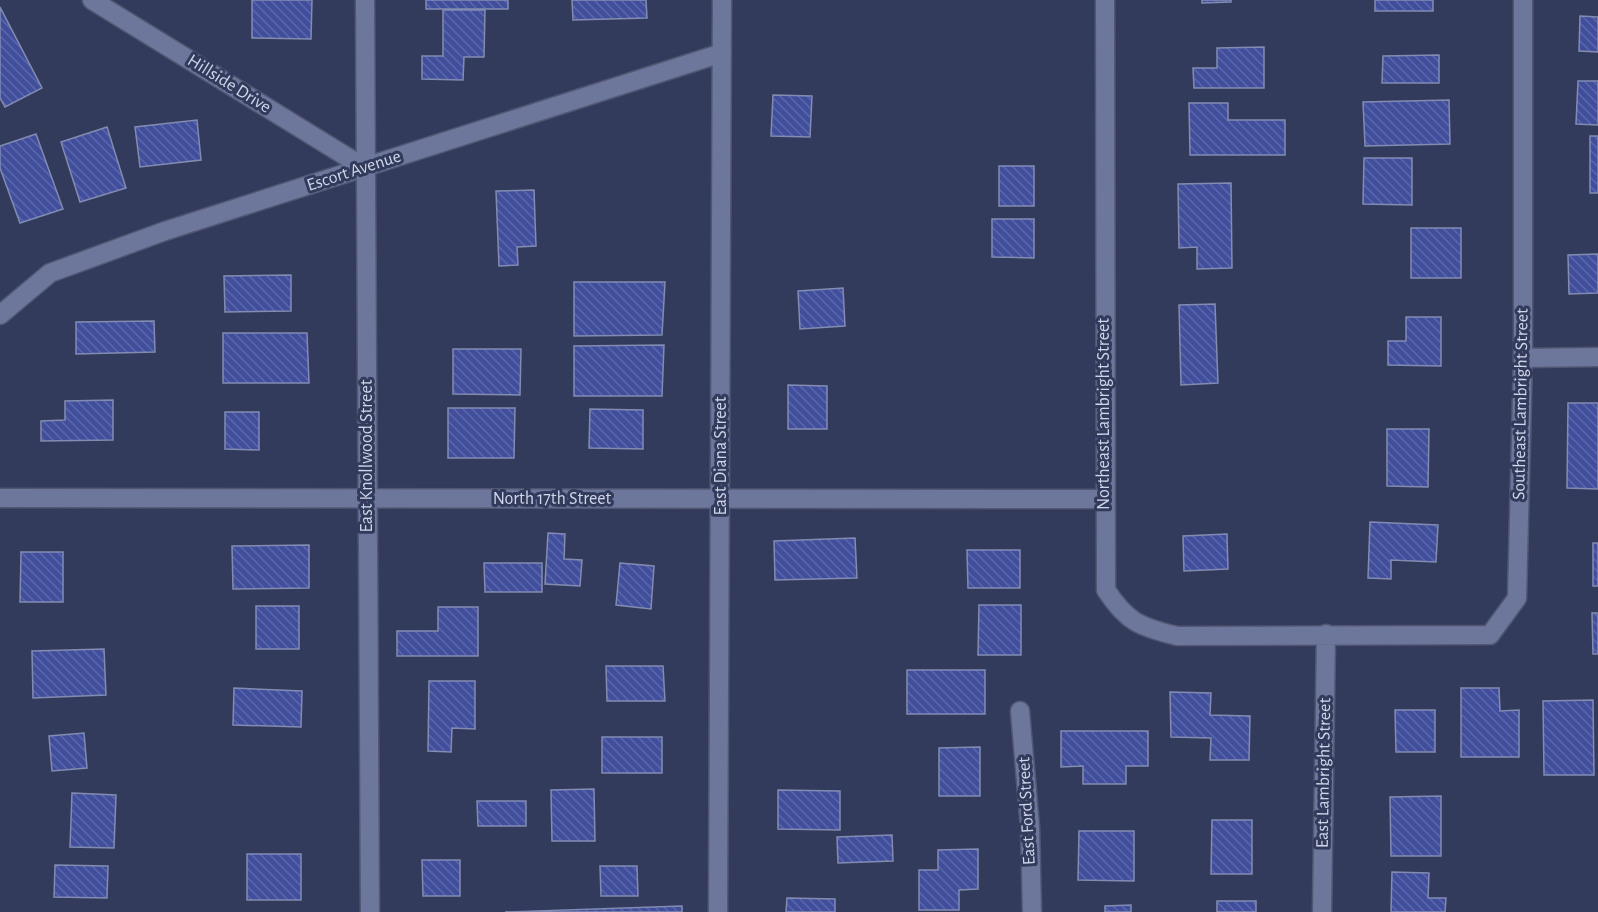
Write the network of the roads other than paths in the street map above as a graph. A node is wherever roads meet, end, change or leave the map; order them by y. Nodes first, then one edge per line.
1 (92, 0) edge
2 (365, 0) edge
3 (722, 0) edge
4 (1105, 0) edge
5 (1523, 0) edge
6 (722, 53) junction
7 (365, 168) junction
8 (0, 315) edge
9 (1598, 357) edge
10 (1523, 358) junction
11 (0, 498) edge
12 (367, 499) junction
13 (721, 499) junction
14 (1104, 499) junction
15 (1326, 634) junction
16 (1020, 711) dead end
17 (370, 912) edge
18 (718, 912) edge
19 (1032, 912) edge
20 (1322, 912) edge

1 - 7 street, Hillside Drive
2 - 7 street, East Knollwood Street
3 - 6 street, East Diana Street
4 - 14 street, Northeast Lambright Street
5 - 10 street, Southeast Lambright Street
6 - 7 street, Escort Avenue
6 - 13 street, East Diana Street
7 - 8 street, Escort Avenue
7 - 12 street, East Knollwood Street
9 - 10 street
10 - 15 street, Southeast Lambright Street
11 - 12 street, North 17th Street
12 - 13 street, North 17th Street
12 - 17 street, East Knollwood Street
13 - 14 street, North 17th Street
13 - 18 street, East Diana Street
14 - 15 street, Northeast Lambright Street
15 - 20 street, East Lambright Street
16 - 19 street, East Ford Street

